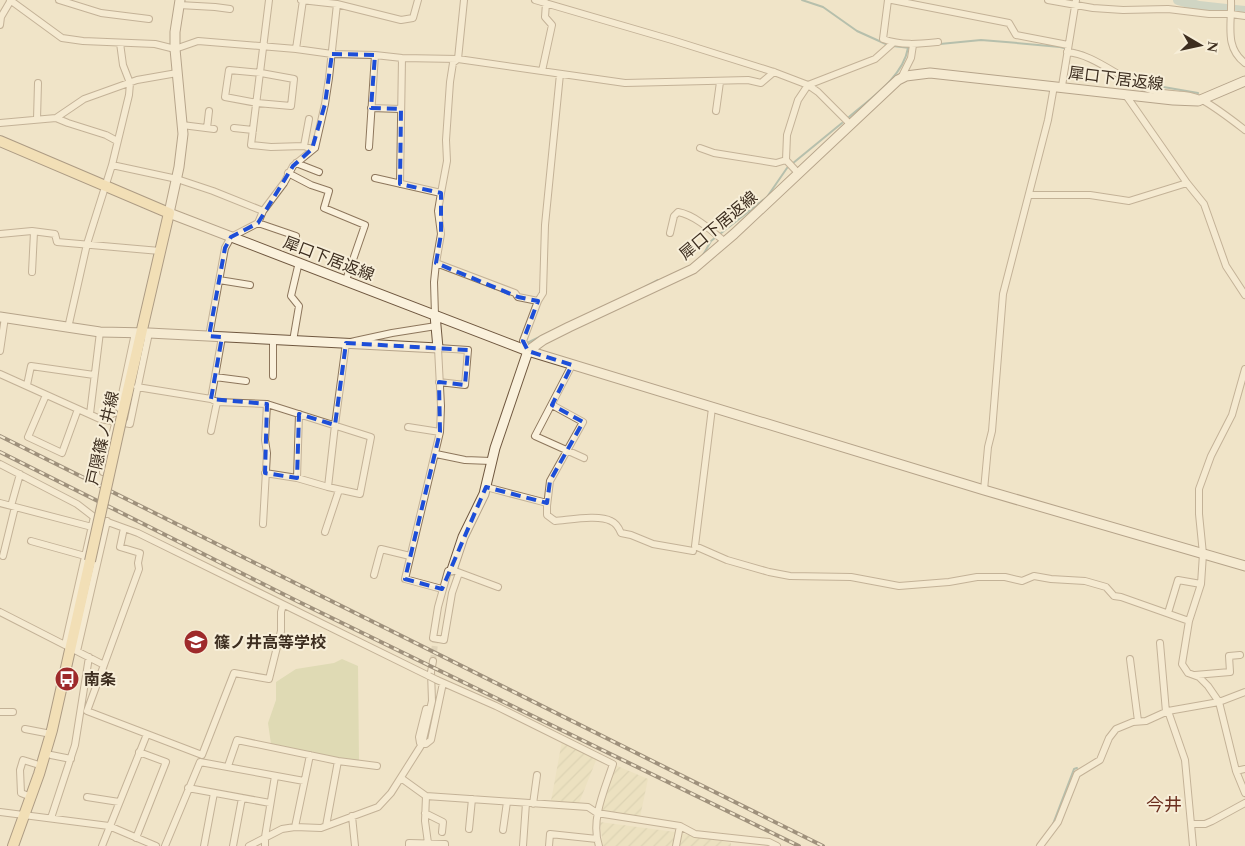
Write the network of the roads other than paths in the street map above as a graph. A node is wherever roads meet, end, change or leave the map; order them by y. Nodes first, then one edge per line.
1 (11, 0) edge
2 (59, 0) edge
3 (269, 0) edge
4 (302, 0) edge
5 (418, 0) edge
6 (464, 0) edge
7 (535, 0) edge
8 (888, 0) edge
9 (892, 0) edge
10 (1048, 0) edge
11 (73, 2) edge
12 (178, 2) edge
13 (1231, 2) edge
14 (549, 3) edge
15 (1076, 3) edge
16 (337, 4) junction
17 (230, 9) dead end
18 (1231, 14) junction
19 (1245, 16) edge
20 (149, 19) dead end
21 (0, 25) edge
22 (938, 42) dead end
23 (120, 43) junction
24 (891, 45) junction
25 (264, 46) junction
26 (912, 48) junction
27 (175, 49) junction
28 (296, 49) junction
29 (1067, 49) junction
30 (332, 54) junction
31 (375, 55) junction
32 (402, 58) junction
33 (458, 59) junction
34 (1245, 63) edge
35 (542, 70) junction
36 (774, 72) junction
37 (177, 73) junction
38 (261, 73) junction
39 (560, 74) junction
40 (901, 79) junction
41 (1245, 81) edge
42 (720, 82) junction
43 (38, 83) dead end
44 (130, 83) junction
45 (808, 85) junction
46 (1058, 86) junction
47 (1125, 94) junction
48 (1202, 100) junction
49 (257, 103) junction
50 (370, 108) junction
51 (401, 109) junction
52 (209, 111) dead end
53 (716, 111) dead end
54 (56, 118) junction
55 (36, 119) junction
56 (309, 119) dead end
57 (0, 123) edge
58 (182, 125) junction
59 (851, 125) junction
60 (234, 128) dead end
61 (252, 130) junction
62 (1245, 130) edge
63 (0, 141) edge
64 (117, 141) junction
65 (304, 146) junction
66 (369, 147) dead end
67 (700, 148) dead end
68 (312, 150) junction
69 (786, 160) junction
70 (296, 163) junction
71 (112, 165) junction
72 (319, 172) dead end
73 (288, 173) junction
74 (798, 174) junction
75 (375, 178) dead end
76 (177, 179) junction
77 (400, 184) junction
78 (1187, 184) junction
79 (106, 185) junction
80 (441, 193) junction
81 (1030, 195) junction
82 (263, 211) junction
83 (169, 213) junction
84 (258, 223) junction
85 (34, 232) junction
86 (670, 233) dead end
87 (0, 234) edge
88 (296, 236) dead end
89 (232, 237) junction
90 (724, 242) junction
91 (87, 244) junction
92 (160, 251) junction
93 (299, 262) junction
94 (436, 263) junction
95 (32, 272) dead end
96 (219, 280) junction
97 (346, 280) junction
98 (250, 285) dead end
99 (1245, 295) edge
100 (538, 301) junction
101 (435, 315) junction
102 (3, 317) edge
103 (436, 326) junction
104 (68, 328) junction
105 (100, 332) junction
106 (142, 333) junction
107 (210, 336) junction
108 (222, 338) junction
109 (273, 340) junction
110 (293, 341) junction
111 (346, 343) junction
112 (438, 348) junction
113 (0, 351) edge
114 (528, 351) junction
115 (572, 365) junction
116 (1245, 369) edge
117 (0, 374) edge
118 (94, 375) junction
119 (273, 376) dead end
120 (215, 377) junction
121 (246, 380) dead end
122 (439, 382) junction
123 (27, 386) junction
124 (137, 387) junction
125 (46, 395) junction
126 (214, 400) junction
127 (267, 404) junction
128 (552, 405) junction
129 (712, 408) junction
130 (78, 409) junction
131 (90, 414) junction
132 (299, 414) junction
133 (119, 419) junction
134 (335, 425) junction
135 (408, 427) dead end
136 (211, 431) dead end
137 (440, 432) junction
138 (567, 450) junction
139 (436, 454) junction
140 (584, 458) dead end
141 (491, 461) junction
142 (0, 464) edge
143 (103, 472) dead end
144 (265, 473) junction
145 (20, 474) junction
146 (297, 478) junction
147 (328, 487) junction
148 (486, 487) junction
149 (339, 490) junction
150 (984, 490) junction
151 (0, 502) edge
152 (547, 504) junction
153 (13, 506) junction
154 (94, 517) junction
155 (107, 521) junction
156 (263, 524) dead end
157 (92, 527) junction
158 (124, 528) junction
159 (325, 532) dead end
160 (30, 541) dead end
161 (693, 551) dead end
162 (1203, 554) junction
163 (3, 556) dead end
164 (410, 556) junction
165 (87, 558) junction
166 (1245, 566) edge
167 (455, 571) junction
168 (374, 575) dead end
169 (1201, 584) junction
170 (498, 587) dead end
171 (442, 589) junction
172 (283, 605) junction
173 (0, 612) edge
174 (1168, 613) junction
175 (1189, 621) junction
176 (436, 635) tunnel mouth
177 (1160, 643) dead end
178 (71, 648) junction
179 (1240, 655) dead end
180 (89, 657) junction
181 (1130, 659) dead end
182 (432, 661) tunnel mouth
183 (104, 665) junction
184 (428, 675) junction
185 (1196, 675) junction
186 (440, 681) junction
187 (1245, 692) edge
188 (1218, 702) junction
189 (84, 710) junction
190 (0, 712) edge
191 (13, 712) dead end
192 (1167, 712) junction
193 (1138, 721) junction
194 (25, 729) dead end
195 (51, 734) junction
196 (147, 734) junction
197 (422, 744) junction
198 (139, 752) junction
199 (51, 755) dead end
200 (310, 755) junction
201 (71, 759) junction
202 (338, 761) junction
203 (36, 764) dead end
204 (228, 766) junction
205 (377, 766) dead end
206 (1245, 769) edge
207 (1236, 772) junction
208 (537, 775) dead end
209 (276, 776) junction
210 (401, 778) junction
211 (304, 781) junction
212 (188, 788) junction
213 (214, 793) junction
214 (1245, 793) edge
215 (426, 796) junction
216 (31, 797) junction
217 (87, 797) dead end
218 (242, 798) junction
219 (472, 799) junction
220 (119, 802) junction
221 (507, 802) junction
222 (270, 803) junction
223 (526, 803) junction
224 (1245, 803) edge
225 (533, 804) junction
226 (0, 812) edge
227 (425, 812) junction
228 (597, 814) junction
229 (24, 815) junction
230 (352, 816) junction
231 (51, 818) junction
232 (1191, 824) junction
233 (109, 826) junction
234 (326, 826) junction
235 (680, 826) junction
236 (295, 827) junction
237 (468, 829) dead end
238 (503, 830) dead end
239 (442, 832) dead end
240 (265, 837) junction
241 (136, 838) junction
242 (598, 843) edge
243 (428, 844) junction
244 (13, 846) edge
245 (102, 846) edge
246 (156, 846) edge
247 (165, 846) edge
248 (204, 846) edge
249 (233, 846) edge
250 (249, 846) edge
251 (265, 846) edge
252 (355, 846) edge
253 (409, 846) edge
254 (445, 846) edge
255 (523, 846) edge
256 (549, 846) edge
257 (676, 846) edge
258 (777, 846) edge
259 (1040, 846) edge
260 (1193, 846) edge

1 - 21 street
1 - 23 street
2 - 11 street
3 - 25 street
4 - 16 street
4 - 28 street
5 - 16 street
6 - 33 street
7 - 14 street
8 - 24 street
9 - 29 street
10 - 15 street
11 - 20 street
12 - 17 street
12 - 27 street
13 - 18 street
14 - 35 street
14 - 36 street
15 - 18 street
15 - 29 street
16 - 30 street
18 - 19 street
18 - 34 street
22 - 26 street
23 - 27 street
23 - 44 street
24 - 26 street
24 - 45 street
25 - 27 street
25 - 28 street
25 - 38 street
26 - 40 street
27 - 37 street
28 - 30 street
29 - 46 street
29 - 48 street
30 - 31 street
30 - 68 street
31 - 32 street
31 - 50 street
32 - 33 street
32 - 51 street
33 - 35 street
33 - 80 street
35 - 39 street
36 - 42 street
36 - 45 street
37 - 44 street
37 - 58 street
38 - 49 street
38 - 49 street
38 - 49 street
39 - 42 street
39 - 100 street
40 - 46 street, 犀口下居返線
40 - 59 street, 犀口下居返線
41 - 48 street, 犀口下居返線
42 - 53 street
43 - 55 street
44 - 54 street
44 - 64 street
45 - 59 street
45 - 69 street
46 - 47 street, 犀口下居返線
46 - 81 street
47 - 48 street, 犀口下居返線
47 - 78 street
48 - 62 street
49 - 61 street
50 - 51 street
50 - 66 street
51 - 77 street
52 - 58 street
54 - 55 street
54 - 64 street
55 - 57 street
56 - 65 street
58 - 76 street
59 - 74 street, 犀口下居返線
60 - 61 street
61 - 65 street
63 - 79 main road
64 - 71 street
65 - 68 street
67 - 69 street
68 - 70 street
69 - 74 street
70 - 72 street
70 - 73 street
71 - 76 street
71 - 79 street
73 - 82 street
73 - 97 street
74 - 90 street, 犀口下居返線
75 - 77 street
76 - 82 street
76 - 83 street
77 - 80 street
78 - 81 street
78 - 99 street
79 - 83 main road
79 - 91 street
80 - 94 street
81 - 150 street
82 - 84 street
83 - 89 street, 犀口下居返線
83 - 92 main road, 戸隠篠ノ井線
84 - 88 street
84 - 89 street
85 - 87 street
85 - 91 street
85 - 95 street
86 - 90 street
89 - 93 street, 犀口下居返線
89 - 96 street
90 - 114 street, 犀口下居返線
91 - 92 street
91 - 104 street
92 - 106 main road, 戸隠篠ノ井線
93 - 97 street, 犀口下居返線
93 - 110 street
94 - 100 street
94 - 101 street
96 - 98 street
96 - 107 street
97 - 101 street, 犀口下居返線
100 - 114 street
101 - 103 street
101 - 114 street, 犀口下居返線
102 - 104 street
102 - 113 street
103 - 111 street
103 - 112 street
104 - 105 street
105 - 106 street
105 - 118 street
106 - 107 street
106 - 124 street
106 - 133 main road, 戸隠篠ノ井線
107 - 108 street
108 - 109 street
108 - 120 street
109 - 110 street
109 - 119 street
110 - 111 street
111 - 112 street
111 - 134 street
112 - 122 street
112 - 122 street
114 - 115 street
114 - 141 street
115 - 128 street
115 - 129 street
116 - 162 street
117 - 123 street
118 - 123 street
118 - 131 street
120 - 121 street
120 - 126 street
122 - 137 street
123 - 125 street
124 - 126 street
124 - 133 street
125 - 130 street
125 - 130 street
126 - 127 street
126 - 136 street
127 - 132 street
127 - 144 street
128 - 138 street
128 - 138 street
129 - 150 street
129 - 174 street
130 - 131 street
131 - 133 street
132 - 134 street
132 - 146 street
133 - 143 street
133 - 165 main road, 戸隠篠ノ井線, bridge
134 - 147 street
134 - 149 street
135 - 137 street
137 - 139 street
138 - 140 street
138 - 152 street
139 - 141 street
139 - 164 street
141 - 148 street
142 - 145 street
144 - 146 street
144 - 156 street
145 - 153 street
145 - 154 street
146 - 147 street
147 - 149 street
148 - 152 street
148 - 167 street
149 - 159 street
150 - 162 street
151 - 153 street
152 - 161 street
153 - 157 street
153 - 163 street
154 - 155 street
154 - 157 street
155 - 158 street
155 - 178 street
157 - 165 street
158 - 172 street
158 - 183 street
160 - 165 street
162 - 166 street
162 - 169 street
164 - 168 street
164 - 171 street
165 - 178 main road, 戸隠篠ノ井線
167 - 170 street
167 - 171 street
167 - 171 street
167 - 176 street
169 - 174 street
169 - 175 street
172 - 184 street
172 - 196 street
173 - 178 street
174 - 175 street
175 - 185 street
177 - 192 street
178 - 180 street
178 - 195 main road, 戸隠篠ノ井線
179 - 185 street
180 - 183 street
180 - 189 street
181 - 193 street
182 - 197 street
183 - 189 street
184 - 186 street, bridge
184 - 197 street
185 - 188 street
186 - 197 street
186 - 228 street
187 - 188 street
188 - 192 street
188 - 207 street
189 - 196 street
189 - 201 street
190 - 191 street
192 - 193 street
192 - 232 street
193 - 259 street
194 - 195 street
195 - 216 main road, 戸隠篠ノ井線
196 - 198 street
197 - 210 street
198 - 220 street
198 - 241 street
199 - 201 street
200 - 202 street
200 - 204 street
200 - 211 street
201 - 231 street
202 - 205 street
202 - 234 street
203 - 216 street
204 - 209 street
204 - 212 street
206 - 207 street
207 - 214 street
208 - 225 street
209 - 211 street
209 - 222 street
210 - 215 street
210 - 230 street
211 - 236 street
212 - 213 street
212 - 247 street
213 - 218 street
213 - 248 street
215 - 219 street
215 - 227 street
216 - 229 main road, 戸隠篠ノ井線
217 - 220 street
218 - 222 street
218 - 249 street
219 - 221 street
219 - 237 street
220 - 233 street
221 - 223 street
221 - 238 street
222 - 240 street
223 - 225 street
223 - 255 street
224 - 232 street
225 - 228 street
226 - 229 street
227 - 239 street
227 - 243 street
228 - 235 street
228 - 242 street
229 - 231 street
229 - 244 main road, 戸隠篠ノ井線
230 - 234 street
230 - 252 street
231 - 233 street
232 - 260 street
233 - 241 street
233 - 245 street
234 - 236 street
235 - 257 street
235 - 258 street
236 - 240 street
240 - 250 street
240 - 251 street
241 - 246 street
242 - 256 street
243 - 253 street
243 - 254 street

